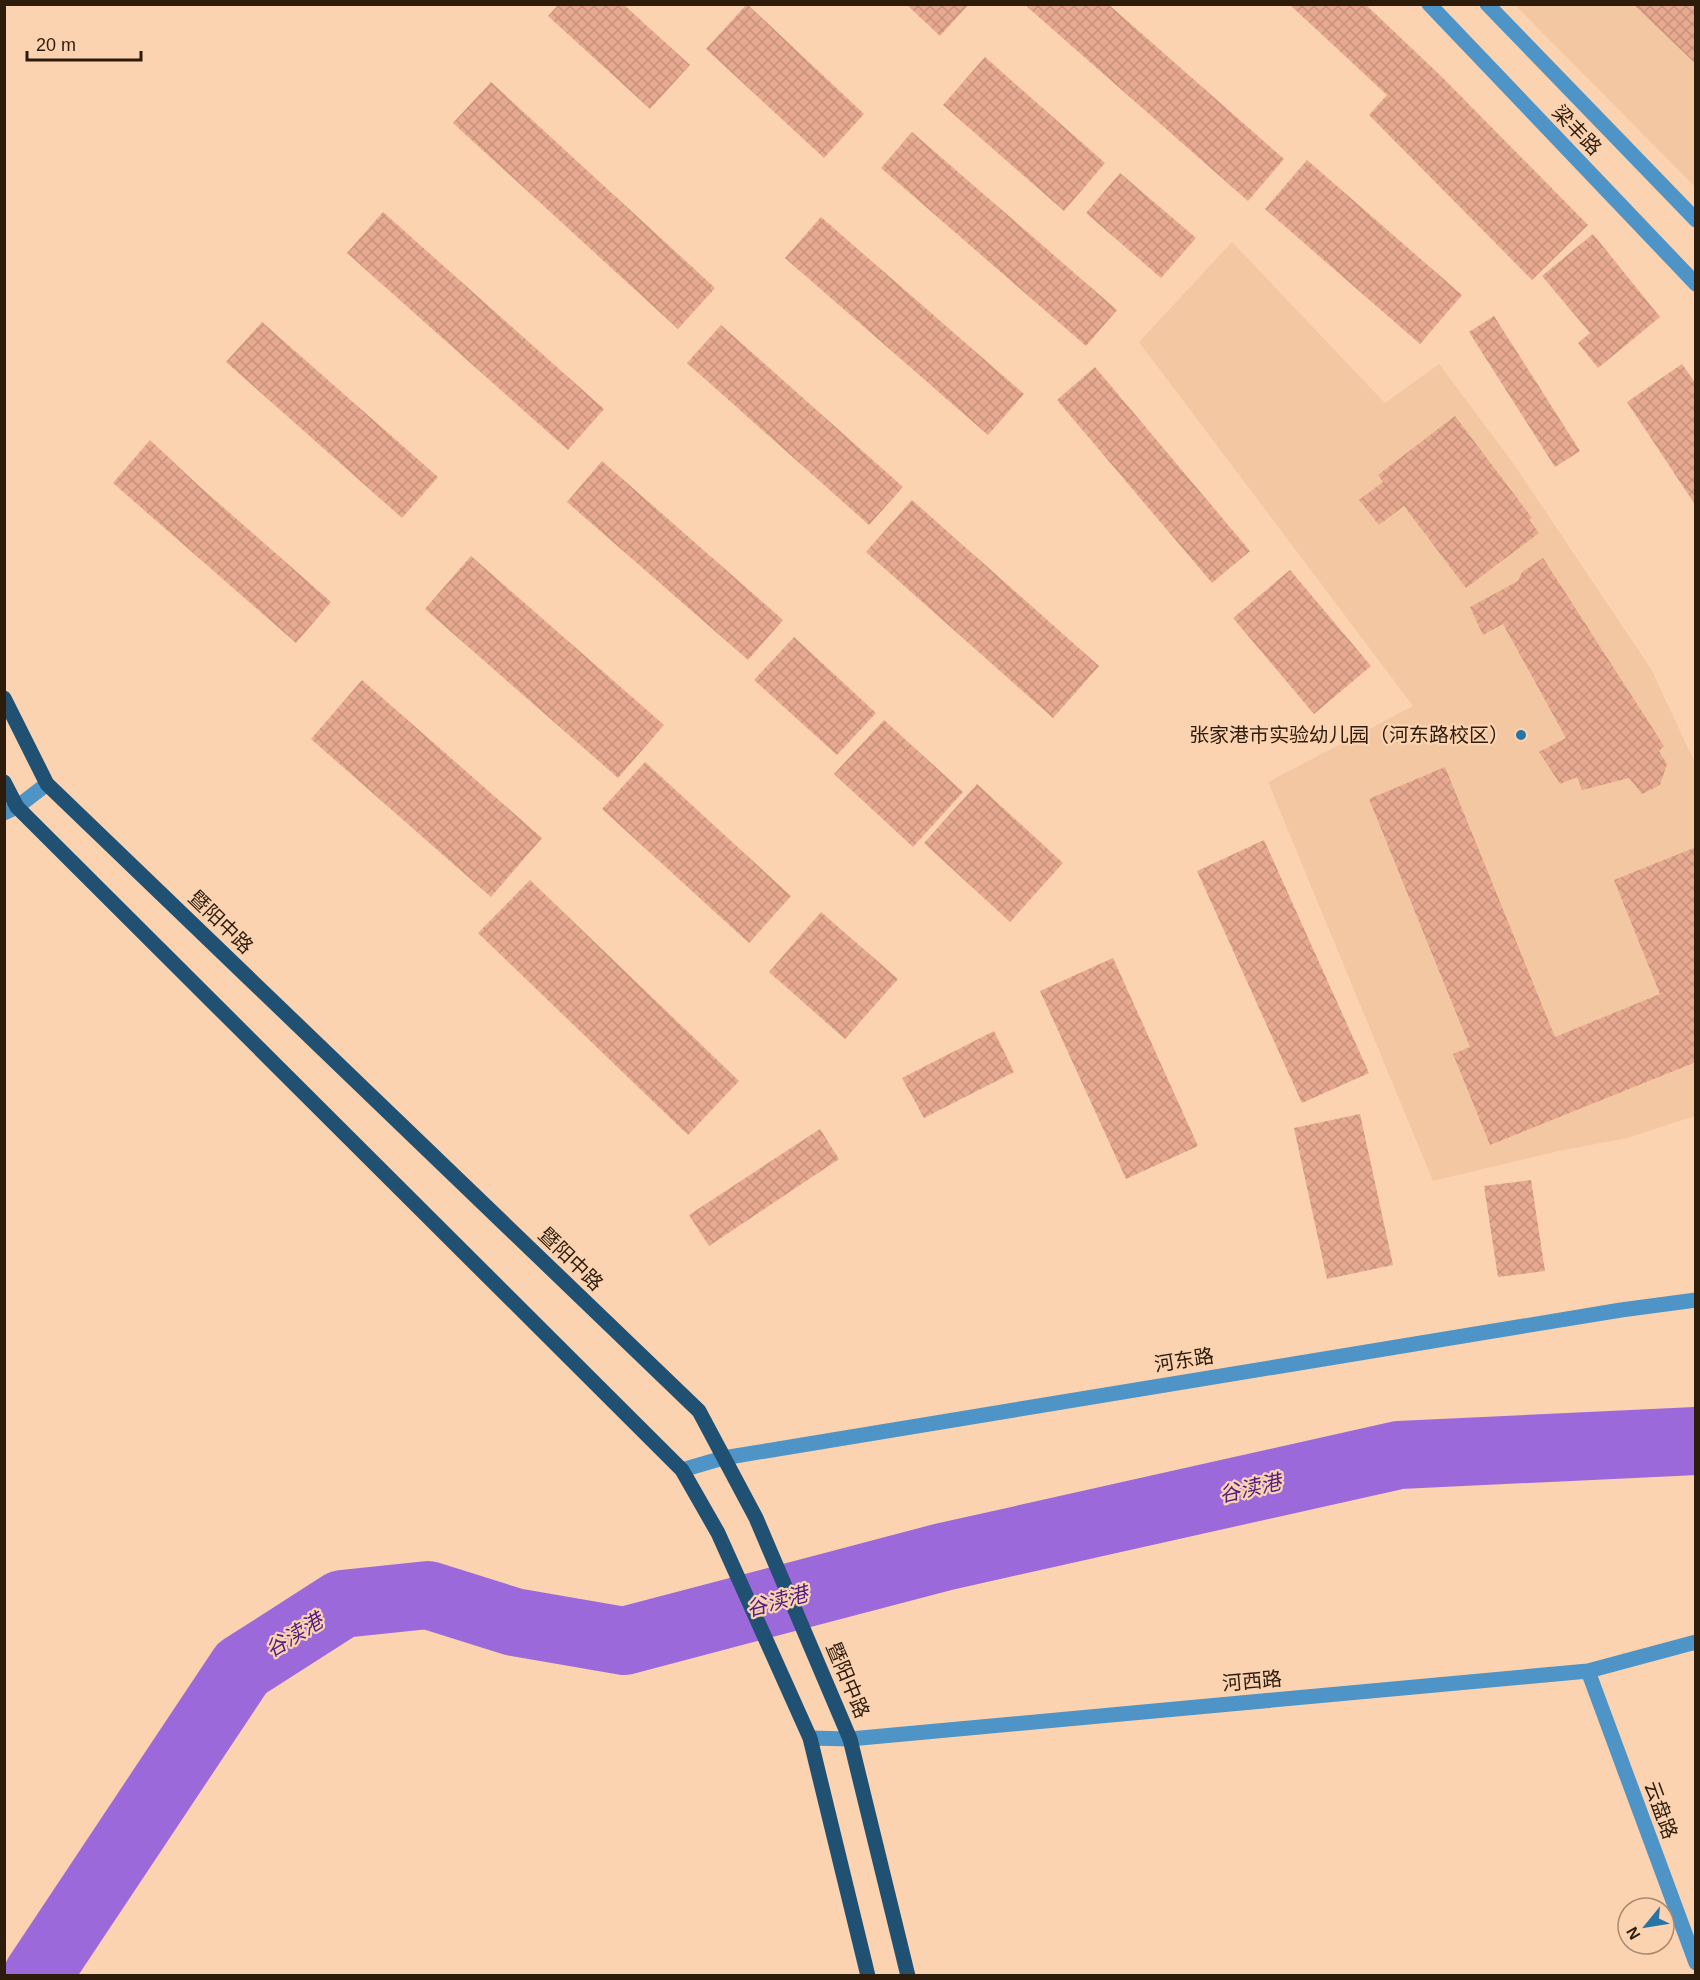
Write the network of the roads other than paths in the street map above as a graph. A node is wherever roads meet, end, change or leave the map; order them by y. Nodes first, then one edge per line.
1 (1429, 4) edge
2 (1487, 4) edge
3 (1695, 220) edge
4 (1695, 284) edge
5 (4, 698) edge
6 (4, 782) edge
7 (47, 784) junction
8 (11, 810) edge
9 (1695, 1300) edge
10 (723, 1458) junction
11 (682, 1470) junction
12 (1695, 1642) edge
13 (1588, 1671) junction
14 (810, 1738) junction
15 (850, 1739) junction
16 (1695, 1963) edge
17 (868, 1976) edge
18 (908, 1976) edge

1 - 4 street, 梁丰路
2 - 3 street, 梁丰路
5 - 7 main road, 暨阳中路
6 - 8 main road
7 - 8 street
7 - 10 main road, 暨阳中路
8 - 11 main road
9 - 10 street, 河东路
10 - 11 street, 河东路
10 - 15 main road, 暨阳中路
11 - 14 main road
12 - 13 street, 河西路
13 - 15 street, 河西路
13 - 16 street, 云盘路
14 - 15 street, 河西路
14 - 17 main road
15 - 18 main road, 暨阳中路

